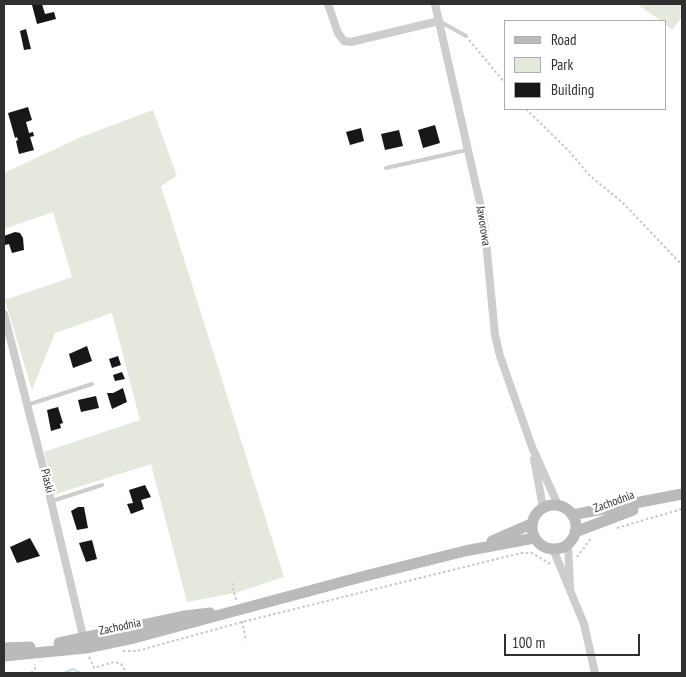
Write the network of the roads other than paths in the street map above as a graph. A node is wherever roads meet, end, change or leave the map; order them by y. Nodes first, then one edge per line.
1 (328, 4) edge
2 (435, 4) edge
3 (439, 21) junction
4 (466, 36) road end
5 (467, 150) junction
6 (386, 168) dead end
7 (4, 314) edge
8 (92, 384) dead end
9 (27, 405) junction
10 (532, 447) junction
11 (102, 485) dead end
12 (682, 494) edge
13 (663, 499) junction
14 (52, 501) junction
15 (558, 505) junction
16 (543, 507) junction
17 (572, 515) junction
18 (532, 524) junction
19 (575, 532) junction
20 (534, 538) junction
21 (568, 544) junction
22 (553, 549) junction
23 (465, 551) junction
24 (571, 598) junction
25 (85, 643) junction
26 (4, 648) edge
27 (4, 656) edge
28 (595, 673) edge

1 - 3 street
2 - 3 street, Jaworowa
3 - 4 lane
3 - 5 street, Jaworowa
5 - 6 lane
5 - 10 street, Jaworowa
7 - 9 street, Piaski
8 - 9 lane
9 - 14 street, Piaski
10 - 15 street, Jaworowa
10 - 16 street, Jaworowa
11 - 14 lane
12 - 13 main road, Zachodnia
13 - 17 main road, Zachodnia
13 - 19 main road, Zachodnia
14 - 25 street, Piaski
15 - 16 main road
15 - 17 main road
16 - 18 main road
17 - 19 main road
18 - 20 main road
18 - 23 main road, Zachodnia
19 - 21 main road
20 - 22 main road
20 - 23 main road, Zachodnia
21 - 22 main road
21 - 24 street
22 - 24 street
23 - 25 main road, Zachodnia
24 - 28 street
25 - 26 main road, Zachodnia
25 - 27 main road, Zachodnia

